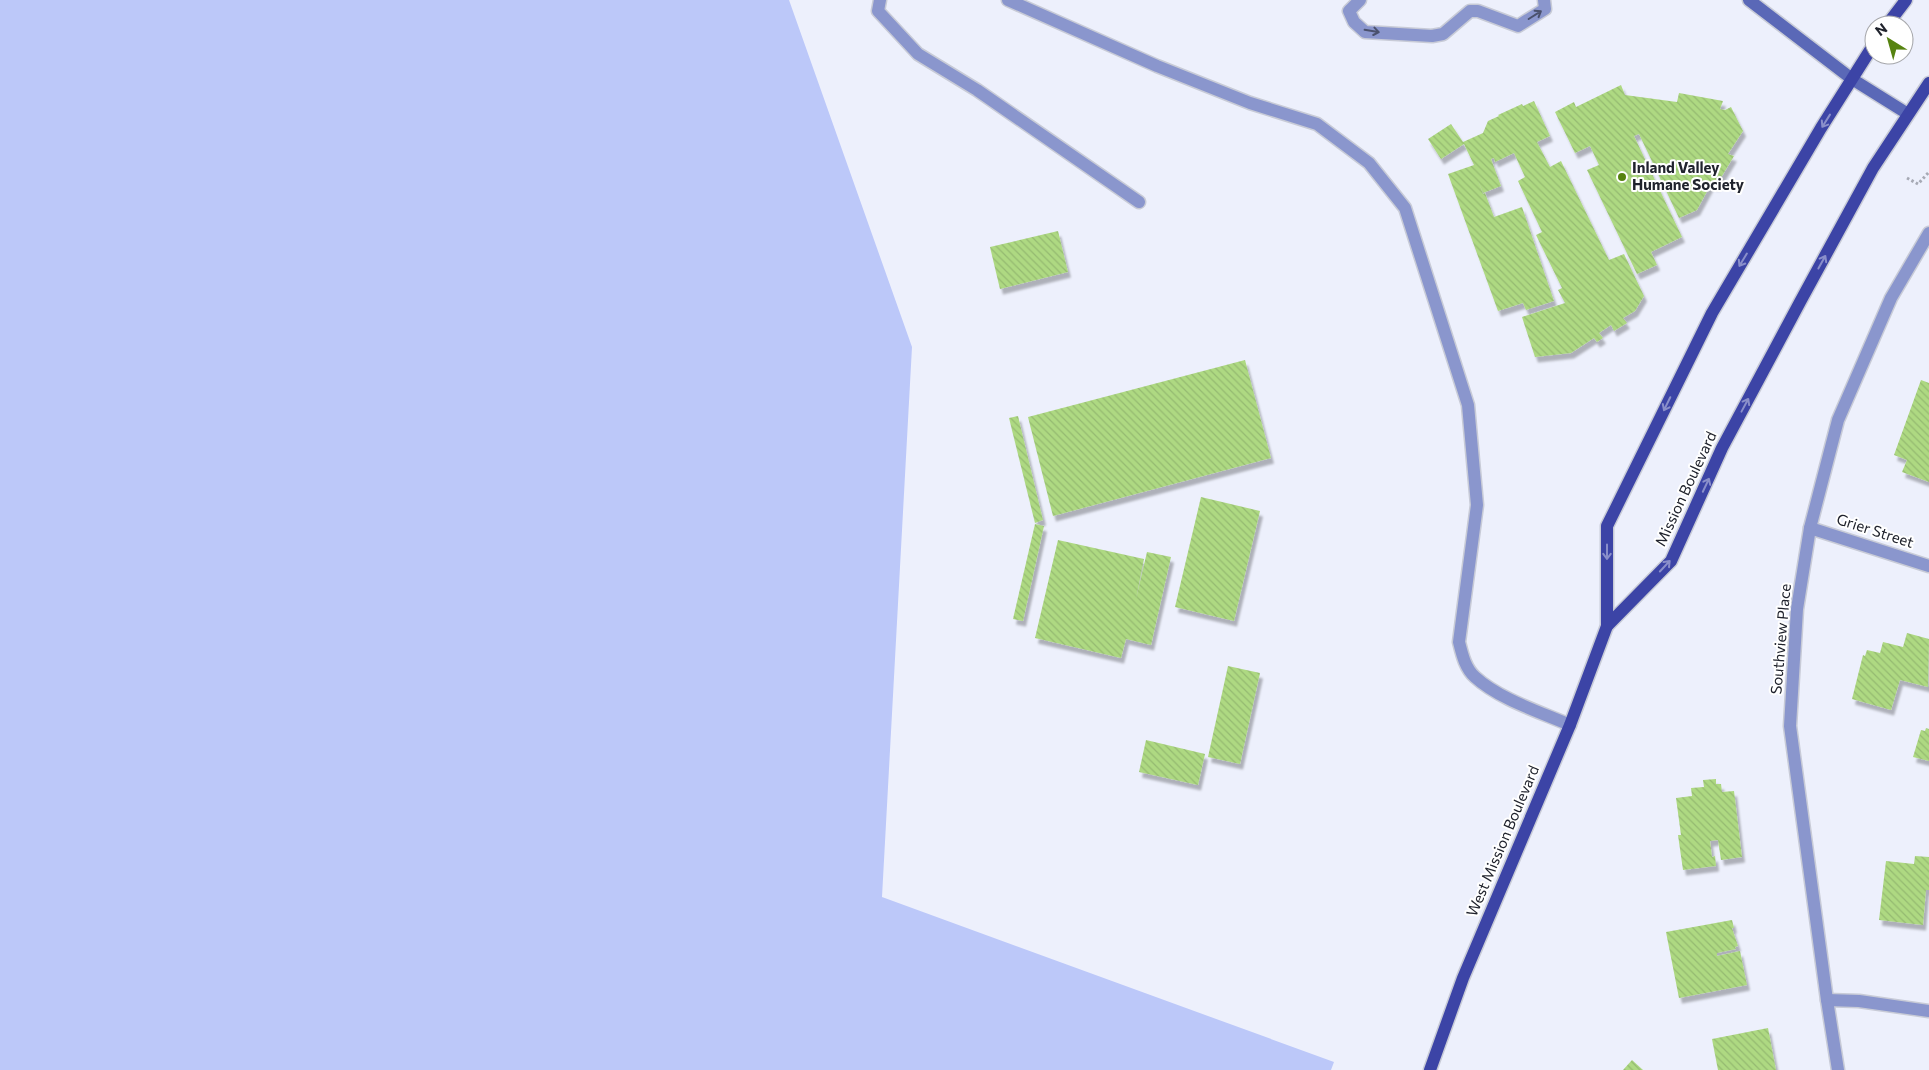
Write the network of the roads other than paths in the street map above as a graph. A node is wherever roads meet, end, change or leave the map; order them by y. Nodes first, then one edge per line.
1 (880, 0) edge
2 (1008, 0) edge
3 (1360, 0) edge
4 (1544, 0) edge
5 (1749, 0) edge
6 (1906, 0) edge
7 (1895, 15) edge
8 (1864, 60) edge
9 (1852, 79) junction
10 (1929, 83) edge
11 (1908, 114) junction
12 (1139, 202) dead end
13 (1929, 234) edge
14 (1810, 528) junction
15 (1929, 566) edge
16 (1607, 626) junction
17 (1570, 725) junction
18 (1827, 1000) junction
19 (1929, 1011) edge
20 (1430, 1070) edge
21 (1838, 1070) edge

1 - 12 street
2 - 17 street
3 -> 4 street
5 - 9 street
6 - 7 main road
8 - 9 main road
9 - 11 street
9 -> 16 main road
10 - 11 main road, Mission Boulevard
16 -> 11 main road, Mission Boulevard
13 - 14 street, Southview Place
14 - 15 street, Grier Street
14 - 18 street, Southview Place
16 - 17 main road, West Mission Boulevard
17 - 20 main road, West Mission Boulevard
18 - 19 street
18 - 21 street, Southview Place

